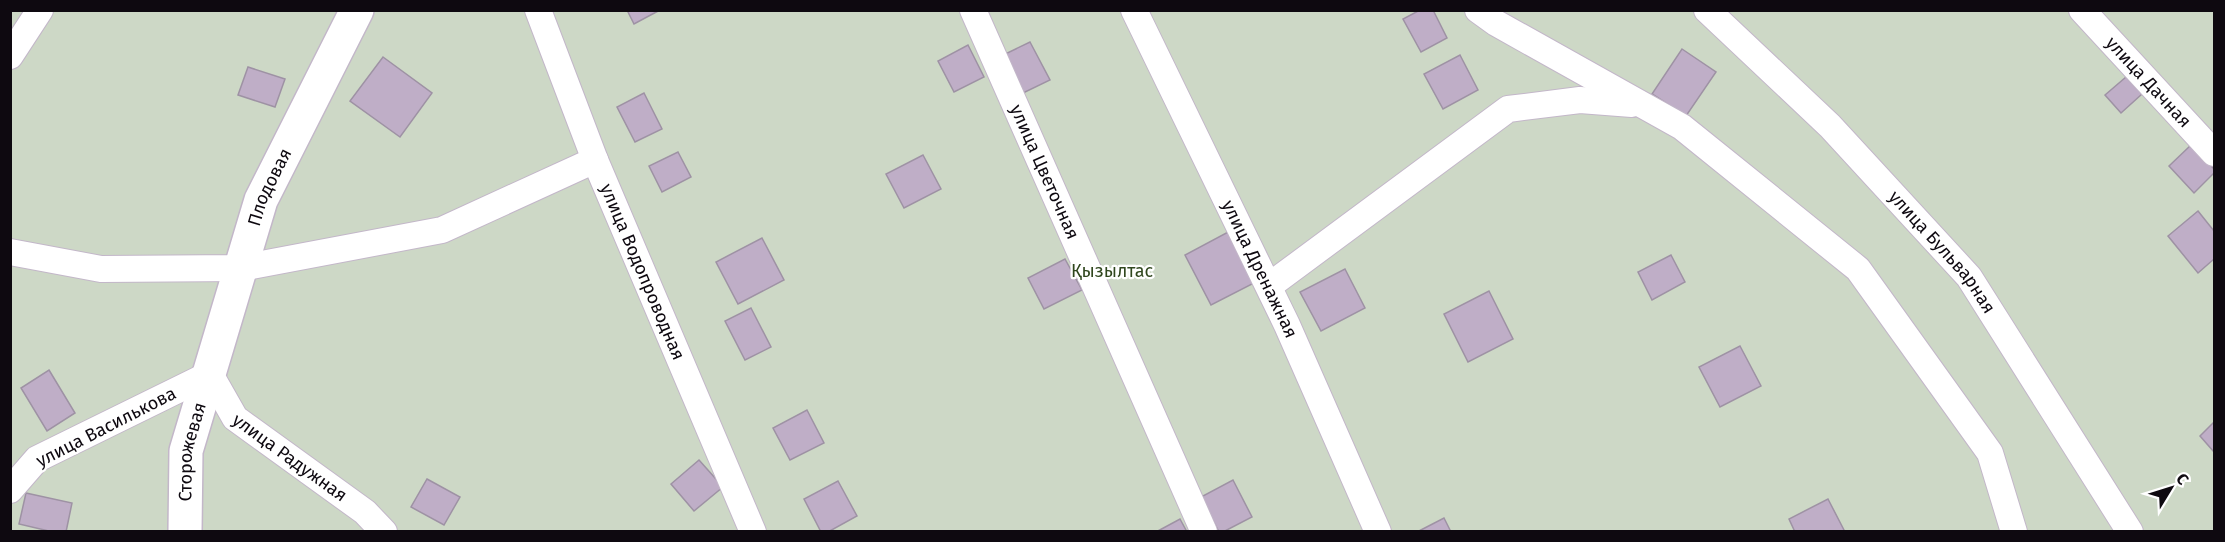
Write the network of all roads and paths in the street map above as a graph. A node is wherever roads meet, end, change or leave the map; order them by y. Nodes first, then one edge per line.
1 (40, 10) edge
2 (357, 10) edge
3 (538, 10) edge
4 (973, 10) edge
5 (1134, 10) edge
6 (1479, 10) edge
7 (1707, 10) edge
8 (2082, 10) edge
9 (10, 56) edge
10 (1642, 105) junction
11 (2214, 153) edge
12 (595, 160) junction
13 (10, 252) edge
14 (241, 268) junction
15 (1269, 286) junction
16 (210, 374) junction
17 (10, 490) edge
18 (185, 531) edge
19 (384, 531) edge
20 (753, 531) edge
21 (1204, 531) edge
22 (1378, 531) edge
23 (2014, 531) edge
24 (2130, 531) edge

1 - 9 street
2 - 14 street, Плодовая
3 - 12 street, улица Водопроводная
4 - 21 street, улица Цветочная
5 - 15 street, улица Дренажная
6 - 10 street
7 - 24 street, улица Бульварная
8 - 11 street, улица Дачная
10 - 15 street
10 - 23 street
12 - 14 street
12 - 20 street, улица Водопроводная
13 - 14 street
14 - 16 street, Плодовая
15 - 22 street, улица Дренажная
16 - 17 street, улица Василькова
16 - 18 street, Сторожевая
16 - 19 street, улица Радужная

